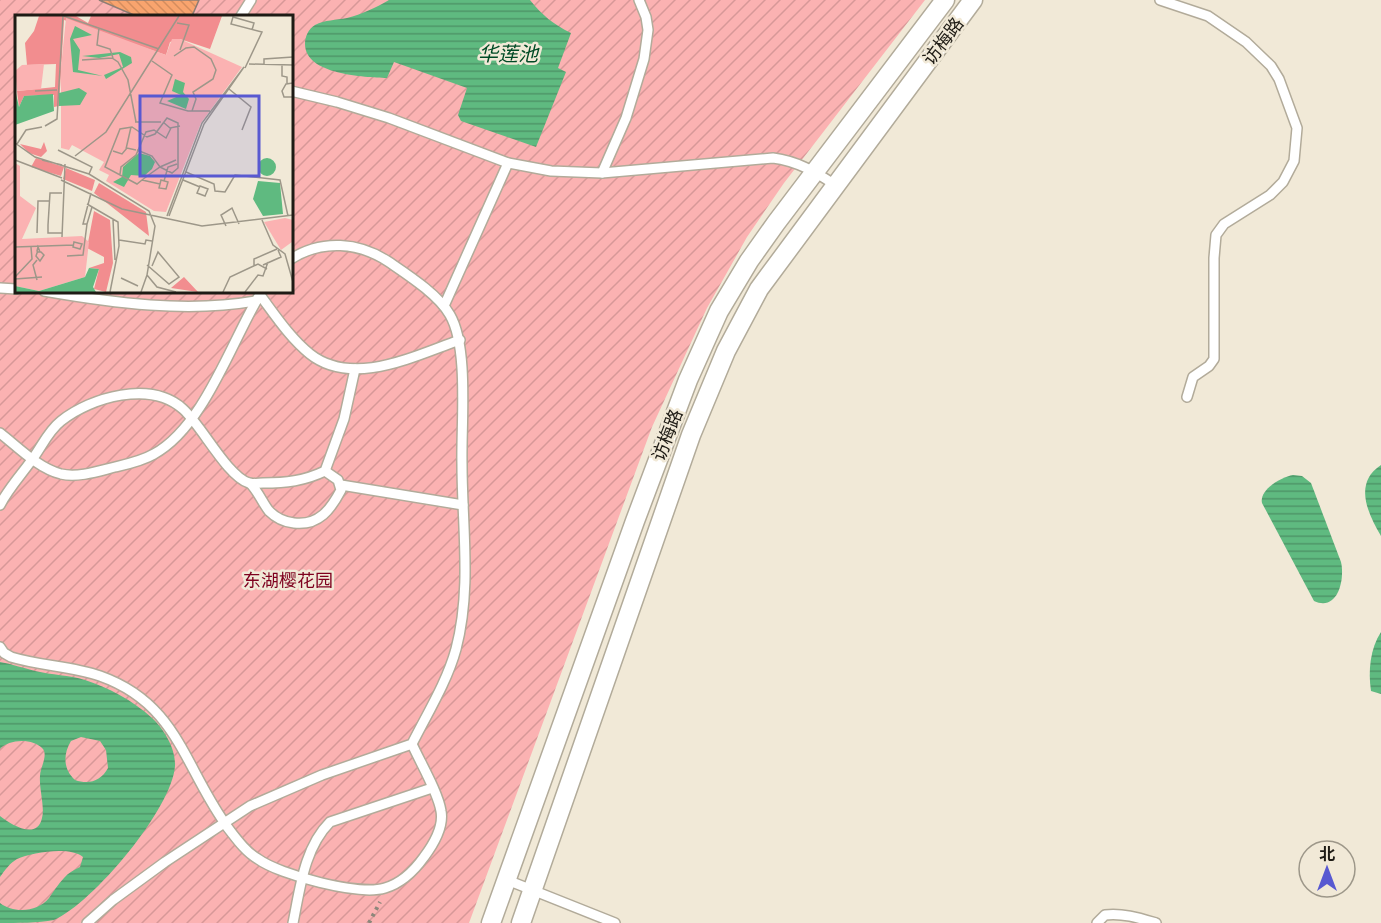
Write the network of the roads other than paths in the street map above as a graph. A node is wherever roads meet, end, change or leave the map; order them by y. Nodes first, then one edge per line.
1 (251, 0) edge
2 (639, 0) edge
3 (945, 0) edge
4 (973, 0) edge
5 (1160, 0) edge
6 (242, 15) edge
7 (292, 90) edge
8 (508, 163) junction
9 (816, 171) junction
10 (602, 173) junction
11 (835, 186) junction
12 (292, 258) edge
13 (0, 288) edge
14 (15, 289) edge
15 (50, 292) edge
16 (259, 296) edge
17 (444, 306) junction
18 (460, 340) junction
19 (355, 369) junction
20 (1187, 397) dead end
21 (192, 417) junction
22 (669, 426) junction
23 (0, 433) edge
24 (692, 435) junction
25 (33, 459) junction
26 (325, 471) junction
27 (250, 483) junction
28 (271, 483) junction
29 (341, 485) junction
30 (261, 497) junction
31 (0, 505) edge
32 (463, 505) junction
33 (0, 647) edge
34 (412, 744) junction
35 (432, 788) junction
36 (224, 822) junction
37 (303, 877) junction
38 (507, 880) junction
39 (534, 889) junction
40 (87, 923) edge
41 (293, 923) edge
42 (491, 923) edge
43 (521, 923) edge
44 (615, 923) edge
45 (1097, 923) edge
46 (1156, 923) edge

1 - 6 lane
2 - 10 lane
3 - 9 street, 访梅路
4 - 11 street, 访梅路
5 - 20 lane
7 - 8 lane
8 - 10 lane
8 - 17 lane
9 - 10 lane
9 - 11 lane
9 - 22 street, 访梅路
11 - 24 street, 访梅路
12 - 17 lane
13 - 14 lane
15 - 16 lane
16 - 19 lane
16 - 21 lane
17 - 18 lane
18 - 19 lane
18 - 32 lane
19 - 26 lane
21 - 25 lane
21 - 25 lane
21 - 27 lane
22 - 24 street
22 - 38 street, 访梅路
23 - 25 lane
24 - 39 street, 访梅路
25 - 31 lane
26 - 28 lane
26 - 29 lane
27 - 28 lane
27 - 30 lane
28 - 30 lane
29 - 30 lane
29 - 32 lane
32 - 34 lane
33 - 36 lane
34 - 35 lane
34 - 36 lane
35 - 37 lane
35 - 37 lane
36 - 37 lane
36 - 40 lane
37 - 41 lane
38 - 39 lane
38 - 42 street, 访梅路
39 - 43 street, 访梅路
39 - 44 lane
45 - 46 lane

